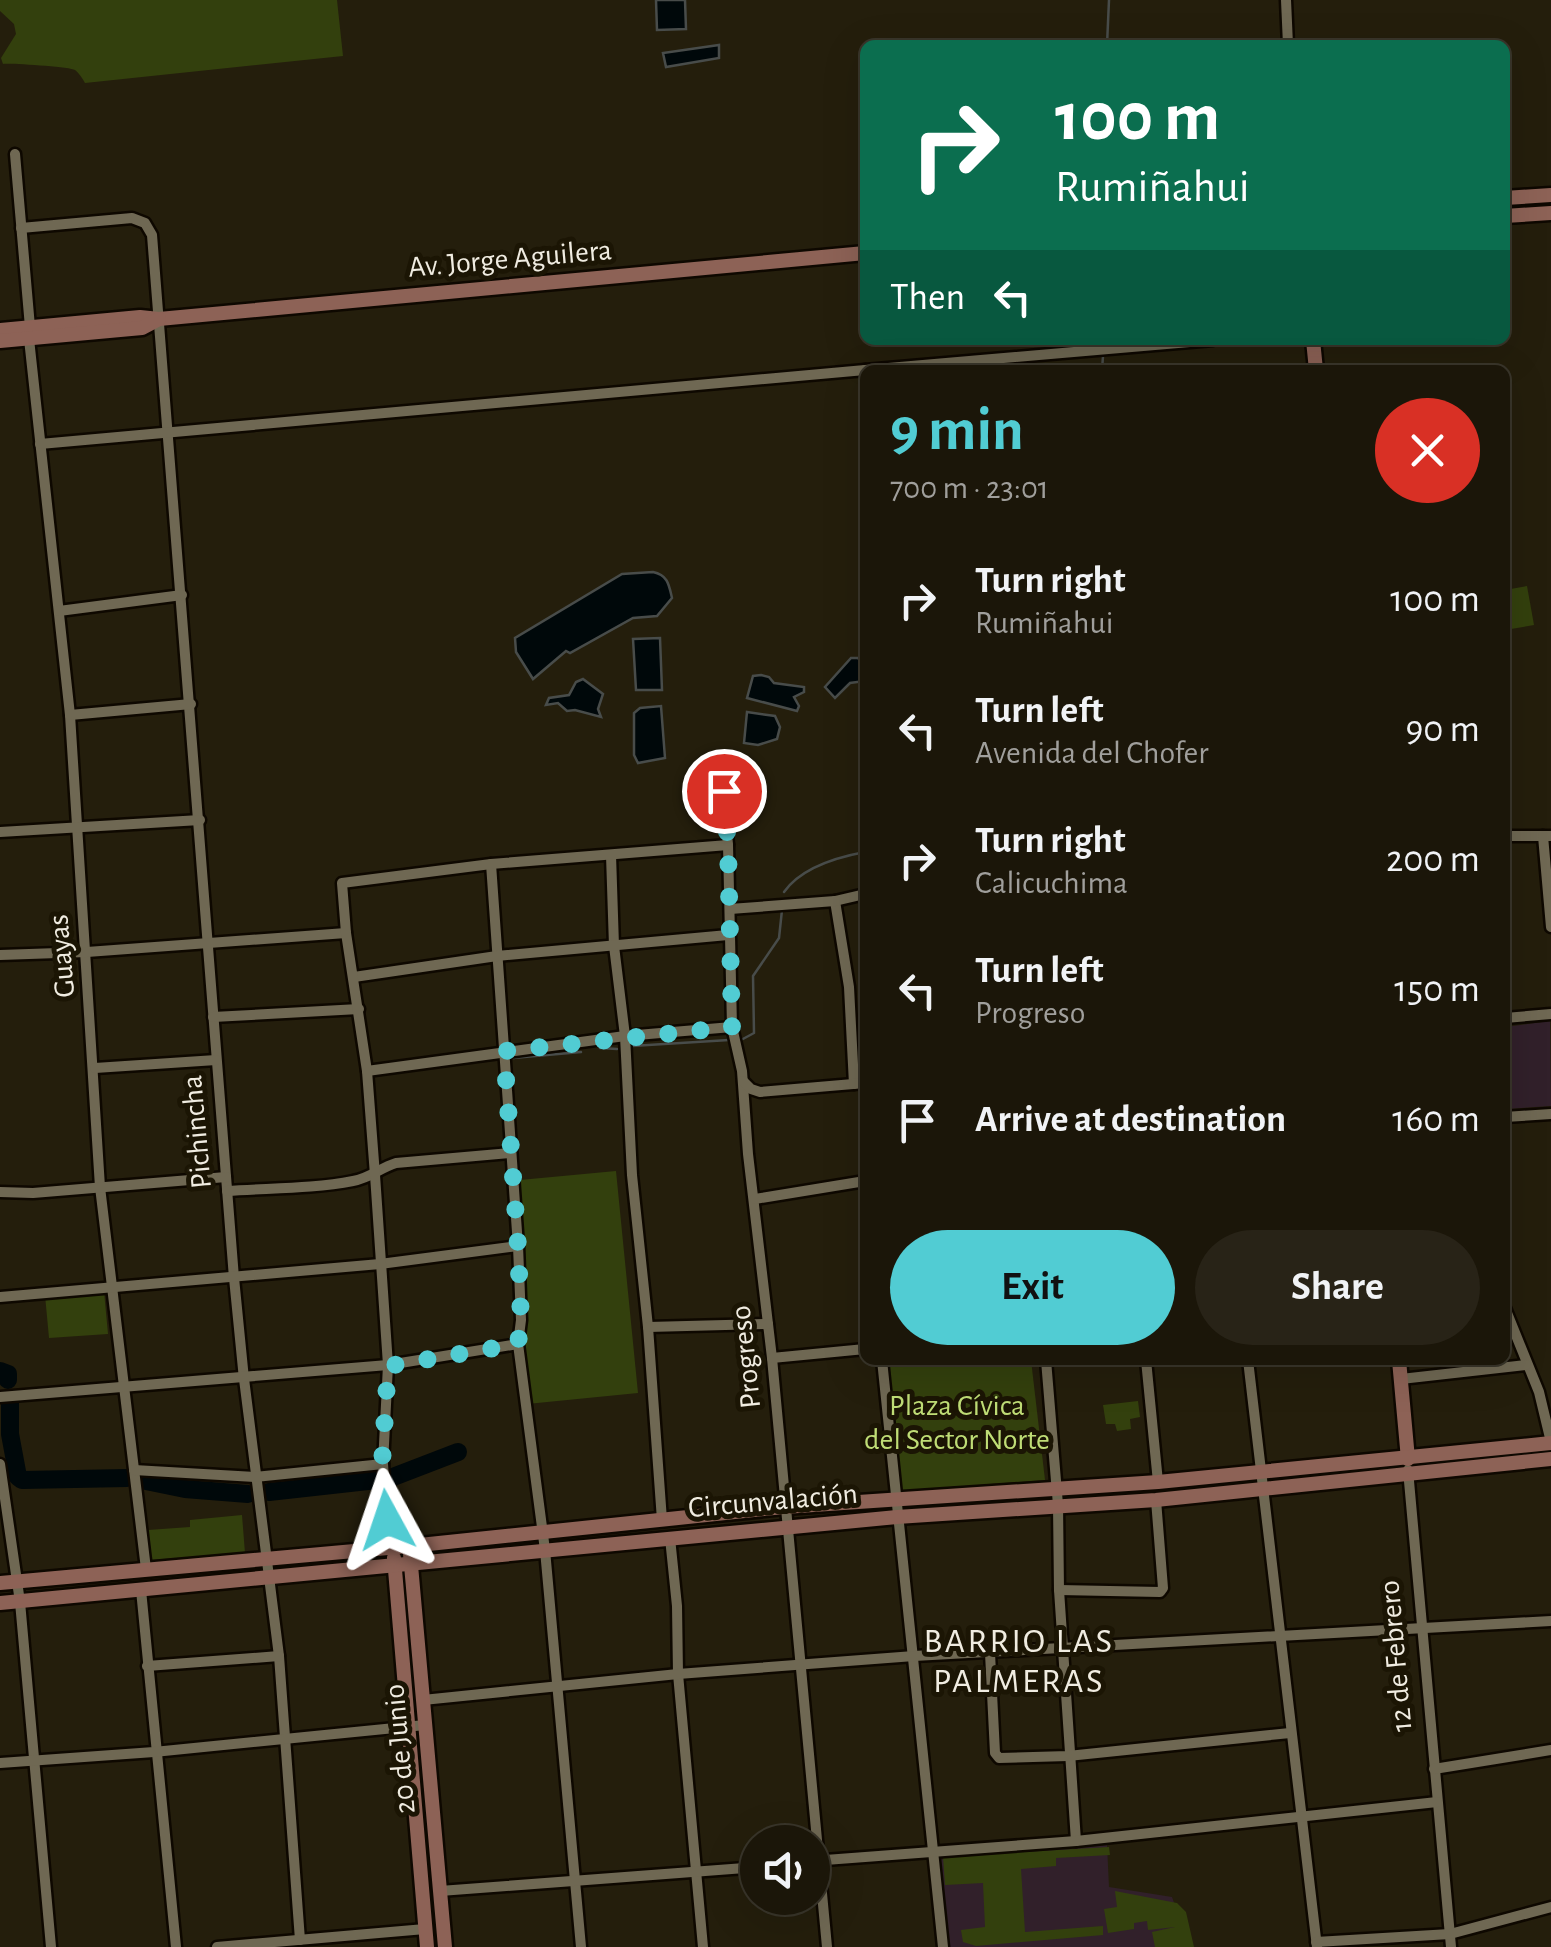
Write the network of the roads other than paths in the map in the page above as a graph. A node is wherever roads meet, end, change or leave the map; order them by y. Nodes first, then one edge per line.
1 (1286, 0) edge
2 (1288, 40) edge
3 (15, 154) dead end
4 (1551, 195) edge
5 (1510, 198) edge
6 (1551, 213) edge
7 (1510, 216) edge
8 (21, 228) junction
9 (860, 253) edge
10 (159, 319) junction
11 (0, 330) edge
12 (29, 333) junction
13 (0, 341) edge
14 (1155, 345) edge
15 (923, 365) edge
16 (860, 370) edge
17 (169, 434) junction
18 (40, 444) junction
19 (182, 595) junction
20 (59, 611) junction
21 (190, 704) junction
22 (70, 715) junction
23 (722, 763) dead end
24 (200, 820) junction
25 (75, 828) junction
26 (0, 832) edge
27 (1510, 836) edge
28 (1547, 836) edge
29 (728, 845) junction
30 (610, 855) junction
31 (491, 864) junction
32 (860, 895) edge
33 (835, 901) junction
34 (730, 909) junction
35 (1551, 927) edge
36 (346, 933) junction
37 (728, 935) junction
38 (209, 942) junction
39 (614, 946) junction
40 (87, 952) junction
41 (0, 955) edge
42 (498, 956) junction
43 (354, 977) junction
44 (860, 986) edge
45 (849, 987) junction
46 (359, 1009) junction
47 (1551, 1014) edge
48 (213, 1018) junction
49 (1510, 1018) edge
50 (732, 1027) junction
51 (625, 1036) junction
52 (504, 1051) junction
53 (216, 1060) junction
54 (95, 1068) junction
55 (368, 1071) junction
56 (743, 1082) junction
57 (859, 1084) edge
58 (760, 1092) junction
59 (745, 1111) junction
60 (1551, 1114) edge
61 (1510, 1117) edge
62 (512, 1153) junction
63 (375, 1175) junction
64 (226, 1177) junction
65 (860, 1181) edge
66 (100, 1187) junction
67 (227, 1191) junction
68 (0, 1192) edge
69 (756, 1198) junction
70 (518, 1246) junction
71 (380, 1264) junction
72 (234, 1278) junction
73 (112, 1288) junction
74 (0, 1297) edge
75 (1510, 1322) edge
76 (768, 1324) junction
77 (648, 1327) junction
78 (518, 1344) junction
79 (860, 1349) edge
80 (772, 1358) junction
81 (882, 1365) edge
82 (1046, 1365) edge
83 (1146, 1365) edge
84 (1249, 1365) edge
85 (1400, 1365) edge
86 (1526, 1365) junction
87 (388, 1366) junction
88 (244, 1379) junction
89 (1401, 1379) junction
90 (123, 1386) junction
91 (0, 1397) edge
92 (1551, 1442) edge
93 (1408, 1459) junction
94 (1551, 1459) edge
95 (0, 1464) edge
96 (382, 1464) junction
97 (134, 1470) junction
98 (1261, 1473) junction
99 (1409, 1476) junction
100 (255, 1477) junction
101 (1158, 1482) junction
102 (1057, 1488) junction
103 (1264, 1490) junction
104 (895, 1498) junction
105 (1156, 1500) junction
106 (1058, 1505) junction
107 (784, 1508) junction
108 (897, 1516) junction
109 (662, 1520) junction
110 (786, 1527) junction
111 (540, 1532) junction
112 (670, 1538) junction
113 (545, 1550) junction
114 (400, 1553) junction
115 (267, 1558) junction
116 (146, 1569) junction
117 (270, 1577) junction
118 (8, 1582) edge
119 (141, 1590) junction
120 (1059, 1590) junction
121 (20, 1602) junction
122 (0, 1604) edge
123 (1551, 1621) edge
124 (1422, 1630) junction
125 (1279, 1636) junction
126 (1062, 1650) junction
127 (990, 1653) junction
128 (279, 1656) junction
129 (914, 1656) junction
130 (147, 1666) junction
131 (801, 1667) junction
132 (678, 1674) junction
133 (556, 1686) junction
134 (423, 1700) junction
135 (425, 1725) junction
136 (407, 1727) junction
137 (1290, 1734) junction
138 (284, 1740) junction
139 (1551, 1750) edge
140 (154, 1752) junction
141 (1068, 1756) junction
142 (34, 1759) junction
143 (0, 1763) edge
144 (1434, 1769) junction
145 (1436, 1802) junction
146 (1302, 1816) junction
147 (813, 1825) edge
148 (1076, 1841) junction
149 (933, 1851) junction
150 (830, 1860) edge
151 (740, 1868) edge
152 (697, 1872) junction
153 (574, 1878) junction
154 (441, 1899) junction
155 (1551, 1907) edge
156 (424, 1909) junction
157 (823, 1915) edge
158 (426, 1930) junction
159 (1450, 1934) junction
160 (300, 1940) junction
161 (1316, 1945) edge
162 (51, 1947) edge
163 (176, 1947) edge
164 (218, 1947) edge
165 (427, 1947) edge
166 (445, 1947) edge
167 (580, 1947) edge
168 (703, 1947) edge
169 (827, 1947) edge
170 (943, 1947) edge
171 (1451, 1947) edge

1 - 2 street
3 - 8 street, Guayas
4 - 5 main road
6 - 7 main road
8 - 10 street, Pichincha
8 - 12 street, Guayas
9 - 10 main road, Av. Jorge Aguilera
10 - 12 main road, Av. Jorge Aguilera
10 - 17 street, Pichincha
11 - 12 main road, Av. Jorge Aguilera
12 - 13 main road, Av. Jorge Aguilera
12 - 18 street, Guayas
14 - 15 street
16 - 17 street
17 - 18 street
17 - 19 street, Pichincha
18 - 20 street, Guayas
19 - 20 street
19 - 21 street, Pichincha
20 - 22 street, Guayas
21 - 22 street
21 - 24 street, Pichincha
22 - 25 street, Guayas
23 - 29 street, Progreso
24 - 25 street
24 - 38 street, Pichincha
25 - 26 street
25 - 40 street, Guayas
27 - 28 street
28 - 35 street
29 - 30 street
29 - 34 street, Progreso
30 - 31 street
30 - 39 street
31 - 36 street
31 - 42 street
32 - 33 street
33 - 34 street
33 - 45 street
34 - 37 street, Progreso
36 - 38 street
36 - 43 street
37 - 39 street
37 - 50 street, Progreso
38 - 40 street
38 - 48 street, Pichincha
39 - 42 street
39 - 51 street
40 - 41 street
40 - 54 street, Guayas
42 - 43 street
42 - 52 street
43 - 46 street
44 - 45 street
45 - 57 street
46 - 48 street
46 - 55 street
47 - 49 street
48 - 53 street, Pichincha
50 - 51 street
50 - 56 street, Progreso
51 - 52 street
51 - 77 street
52 - 55 street
52 - 62 street
53 - 54 street
53 - 64 street, Pichincha
54 - 66 street, Guayas
55 - 63 street
56 - 58 street
56 - 59 street, Progreso
57 - 58 street
58 - 59 street
59 - 69 street, Progreso
60 - 61 street
62 - 63 street
62 - 70 street
63 - 67 street
63 - 71 street
64 - 66 street
64 - 67 street, Pichincha
65 - 69 street
66 - 68 street
66 - 73 street, Guayas
67 - 72 street, Pichincha
69 - 76 street, Progreso
70 - 71 street
70 - 78 street
71 - 72 street
71 - 87 street
72 - 73 street
72 - 88 street, Pichincha
73 - 74 street
73 - 90 street, Guayas
75 - 86 street
76 - 77 street
76 - 80 street, Progreso
77 - 109 street
78 - 87 street
78 - 111 street
79 - 80 street
80 - 107 street, Progreso
81 - 104 street
82 - 102 street
83 - 101 street
84 - 98 street
85 - 89 main road, 12 de Febrero
86 - 89 street
86 - 92 street
87 - 88 street
87 - 96 street
88 - 90 street
88 - 100 street, Pichincha
89 - 93 main road, 12 de Febrero
90 - 91 street
90 - 97 street, Guayas
92 - 93 main road, Circunvalación
93 - 98 main road, Circunvalación
93 - 99 street, 12 de Febrero
94 - 99 main road, Circunvalación
95 - 118 street
96 - 100 street
96 - 114 street
97 - 100 street
97 - 116 street, Guayas
98 - 101 main road, Circunvalación
98 - 103 street
99 - 103 main road, Circunvalación
99 - 124 street, 12 de Febrero
100 - 115 street, Pichincha
101 - 102 main road, Circunvalación
102 - 104 main road, Circunvalación
102 - 106 street
103 - 105 main road, Circunvalación
103 - 125 street
104 - 107 main road, Circunvalación
104 - 108 street
105 - 106 main road, Circunvalación
105 - 120 street
106 - 108 main road, Circunvalación
106 - 120 street
107 - 109 main road, Circunvalación
107 - 110 street, Progreso
108 - 110 main road, Circunvalación
108 - 129 street
109 - 111 main road, Circunvalación
110 - 112 main road, Circunvalación
110 - 131 street, Progreso
111 - 113 street
111 - 114 main road, Circunvalación
112 - 113 main road, Circunvalación
112 - 132 street
113 - 114 main road, Circunvalación
113 - 133 street
114 - 115 main road, Circunvalación
114 - 117 main road, Circunvalación
114 - 134 main road, 20 de Junio
114 - 136 main road, 20 de Junio
115 - 116 main road, Circunvalación
115 - 117 street, Pichincha
116 - 118 main road, Circunvalación
117 - 119 main road, Circunvalación
117 - 128 street, Pichincha
118 - 121 street
119 - 121 main road, Circunvalación
119 - 130 street
120 - 126 street
121 - 122 main road, Circunvalación
121 - 142 street
123 - 124 street
124 - 125 street
124 - 144 street, 12 de Febrero
125 - 126 street
125 - 137 street
126 - 127 street
126 - 141 street
127 - 129 street
127 - 141 street
128 - 130 street
128 - 138 street, Pichincha
129 - 131 street
129 - 149 street
130 - 140 street
131 - 132 street
131 - 147 street, Progreso
132 - 133 street
132 - 152 street
133 - 134 street
133 - 153 street
134 - 135 main road, 20 de Junio
135 - 136 street
135 - 154 main road, 20 de Junio
136 - 138 street
136 - 156 main road, 20 de Junio
137 - 141 street
137 - 146 street
138 - 140 street
138 - 160 street, Pichincha
139 - 144 street
140 - 142 street
140 - 163 street
141 - 148 street
142 - 143 street
142 - 162 street
144 - 145 street, 12 de Febrero
145 - 146 street
145 - 159 street, 12 de Febrero
146 - 148 street
146 - 161 street
148 - 149 street
149 - 150 street
149 - 170 street
151 - 152 street
152 - 153 street
152 - 168 street
153 - 154 street
153 - 167 street
154 - 156 street
154 - 166 main road, 20 de Junio
155 - 159 street
156 - 158 main road, 20 de Junio
157 - 169 street, Progreso
158 - 160 street
158 - 165 main road, 20 de Junio
159 - 161 street
159 - 171 street, 12 de Febrero
160 - 164 street

